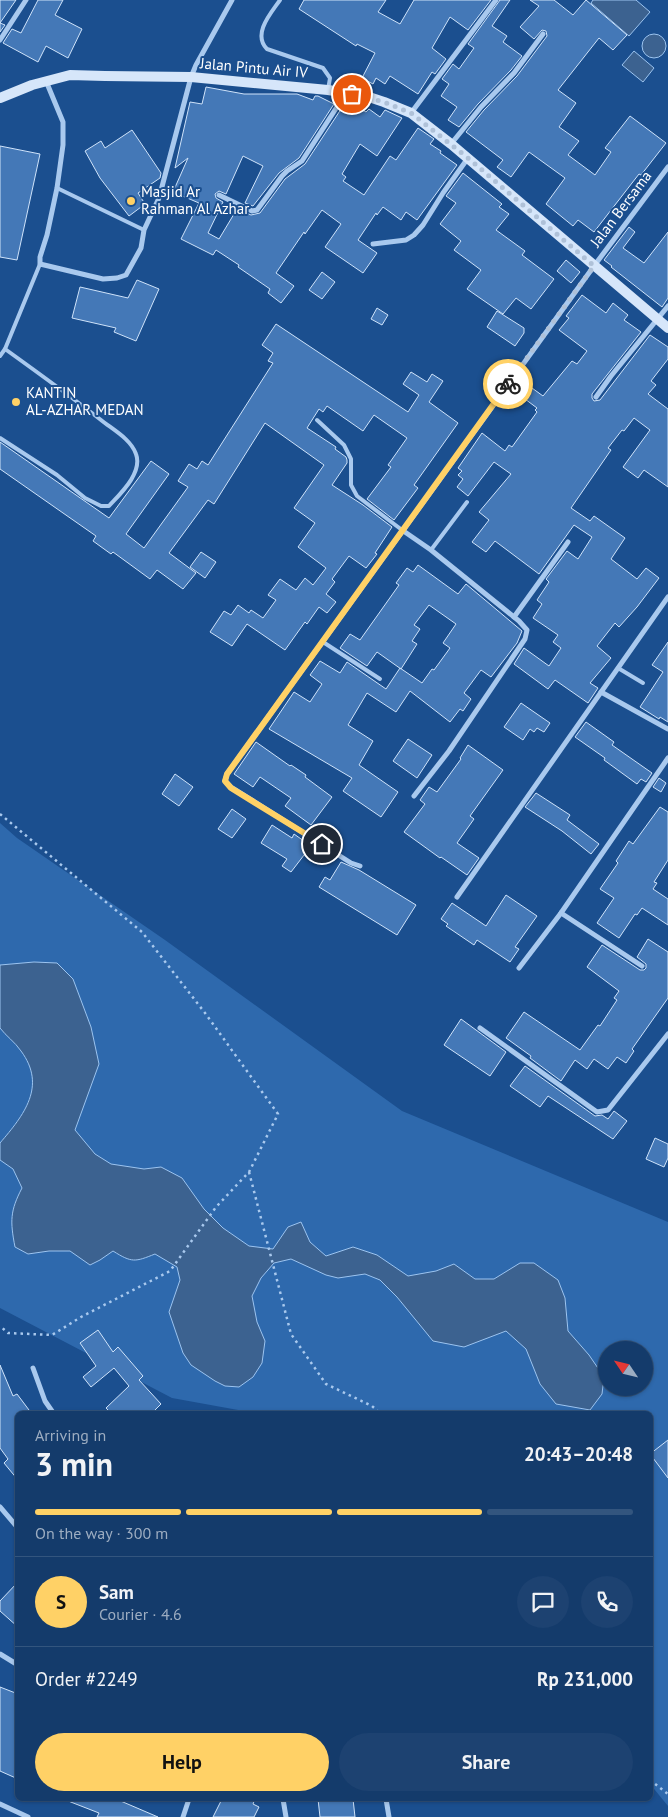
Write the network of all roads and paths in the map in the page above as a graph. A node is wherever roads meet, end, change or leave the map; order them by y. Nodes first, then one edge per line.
1 (26, 0) edge
2 (232, 0) edge
3 (280, 0) edge
4 (496, 0) edge
5 (543, 34) dead end
6 (0, 40) edge
7 (191, 77) junction
8 (46, 81) junction
9 (328, 90) junction
10 (346, 93) junction
11 (0, 98) edge
12 (411, 113) junction
13 (451, 144) junction
14 (468, 158) junction
15 (668, 167) edge
16 (57, 188) junction
17 (219, 195) dead end
18 (144, 230) junction
19 (373, 244) dead end
20 (40, 264) junction
21 (594, 266) junction
22 (668, 306) edge
23 (658, 319) junction
24 (668, 328) edge
25 (5, 349) junction
26 (0, 356) edge
27 (596, 397) dead end
28 (317, 420) dead end
29 (0, 438) edge
30 (467, 502) dead end
31 (402, 530) junction
32 (568, 542) dead end
33 (431, 550) junction
34 (668, 597) edge
35 (514, 617) junction
36 (323, 642) junction
37 (618, 668) junction
38 (380, 679) dead end
39 (643, 683) dead end
40 (601, 692) junction
41 (668, 729) edge
42 (668, 758) edge
43 (414, 796) dead end
44 (0, 814) edge
45 (360, 866) dead end
46 (457, 897) dead end
47 (562, 913) junction
48 (642, 966) dead end
49 (520, 968) dead end
50 (480, 1028) dead end
51 (668, 1034) edge
52 (250, 1172) junction
53 (0, 1326) edge
54 (33, 1368) dead end
55 (52, 1411) edge
56 (378, 1411) edge
57 (0, 1507) edge
58 (15, 1524) edge
59 (0, 1654) edge
60 (15, 1663) edge
61 (653, 1782) edge
62 (668, 1794) edge
63 (188, 1801) edge
64 (282, 1801) edge
65 (386, 1801) edge
66 (0, 1804) edge
67 (28, 1817) edge
68 (183, 1817) edge
69 (286, 1817) edge
70 (388, 1817) edge

1 - 6 street
2 - 7 street
3 - 9 lane
4 - 12 street
5 - 13 street
7 - 8 main road, Jalan Pintu Air IV
7 - 9 main road, Jalan Pintu Air IV
7 - 18 street
8 - 11 main road, Jalan Pintu Air IV
8 - 16 street
9 - 10 main road, Jalan Pintu Air IV
10 - 12 main road, Jalan Pintu Air IV
10 - 17 street
12 - 13 main road, Jalan Pintu Air IV
13 - 14 main road, Jalan Pintu Air IV
14 - 19 street
14 - 21 main road, Jalan Pintu Air IV
15 - 21 street, Jalan Bersama
16 - 18 lane
16 - 20 street
18 - 20 street
20 - 25 lane
21 - 23 main road, Jalan Pintu Air IV
21 - 31 street, Jalan Bersama
22 - 23 street
23 - 24 main road, Jalan Pintu Air IV
23 - 27 street
25 - 26 lane
25 - 29 lane
28 - 31 lane
30 - 33 lane
31 - 33 street
31 - 36 street, Jalan Bersama
32 - 35 street
33 - 35 street
34 - 37 street
35 - 43 street
36 - 38 lane
36 - 45 street, Jalan Bersama
37 - 39 lane
37 - 40 street
40 - 41 street
40 - 46 street
42 - 47 street
44 - 52 path
47 - 48 street
47 - 49 street
50 - 51 street
52 - 53 path
52 - 56 path
54 - 55 street
57 - 58 street
59 - 60 street
61 - 62 path
63 - 68 street
64 - 69 street
65 - 70 street
66 - 67 street

